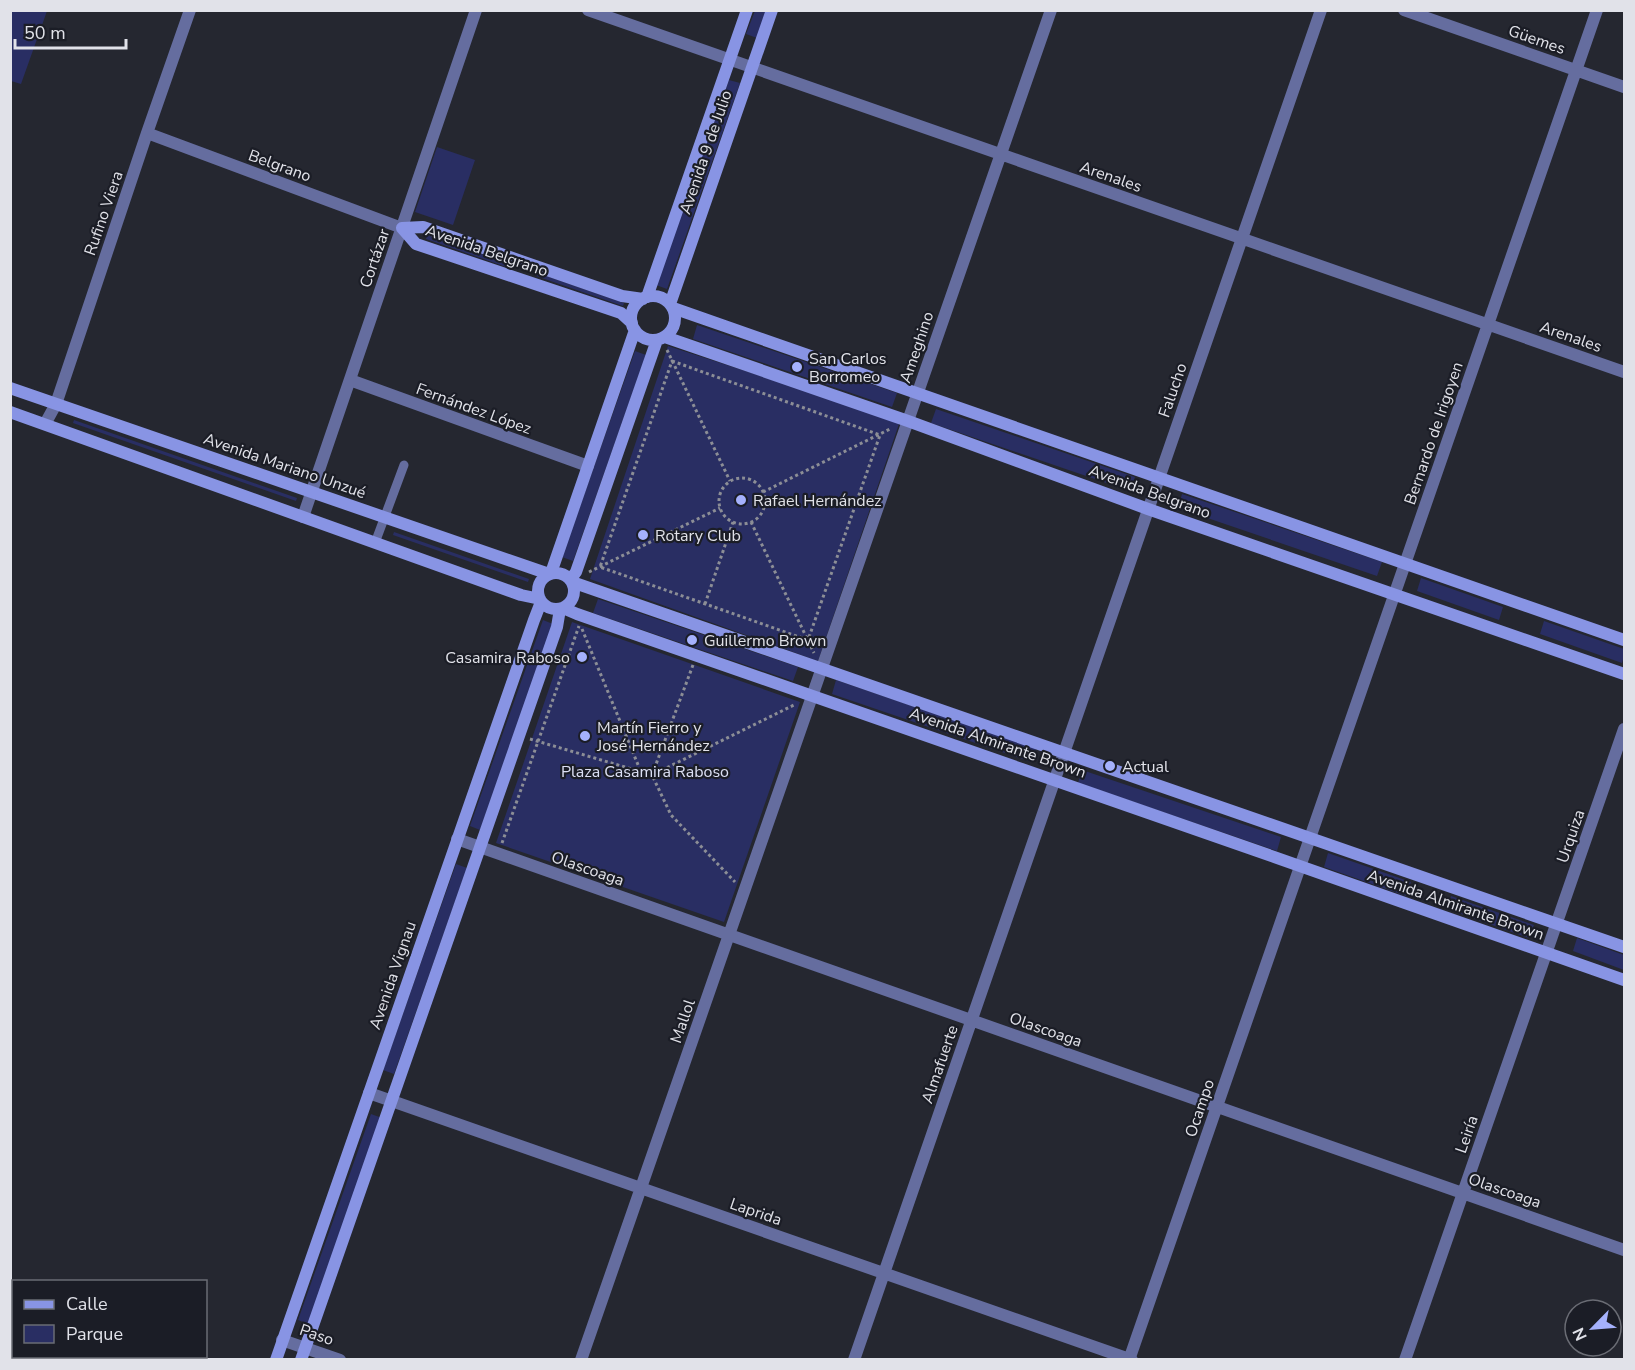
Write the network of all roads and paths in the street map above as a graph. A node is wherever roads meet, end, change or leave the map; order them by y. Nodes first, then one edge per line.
1 (190, 10) edge
2 (476, 10) edge
3 (588, 10) edge
4 (747, 10) edge
5 (772, 10) edge
6 (1051, 10) edge
7 (1321, 10) edge
8 (1404, 10) edge
9 (1597, 10) edge
10 (729, 60) junction
11 (752, 69) junction
12 (1576, 70) junction
13 (1624, 87) edge
14 (147, 133) junction
15 (1000, 155) junction
16 (402, 228) junction
17 (1242, 239) junction
18 (527, 263) junction
19 (521, 279) junction
20 (645, 298) junction
21 (671, 306) junction
22 (1488, 324) junction
23 (634, 327) junction
24 (661, 338) junction
25 (672, 361) junction
26 (1624, 372) edge
27 (350, 380) junction
28 (10, 388) edge
29 (917, 393) junction
30 (56, 404) junction
31 (10, 412) edge
32 (908, 421) junction
33 (45, 424) junction
34 (880, 435) junction
35 (404, 465) dead end
36 (588, 466) junction
37 (1159, 478) junction
38 (730, 481) junction
39 (312, 492) junction
40 (762, 492) junction
41 (720, 508) junction
42 (1148, 509) junction
43 (303, 517) junction
44 (385, 517) junction
45 (733, 522) junction
46 (751, 522) junction
47 (375, 543) junction
48 (1405, 563) junction
49 (600, 567) junction
50 (550, 573) junction
51 (571, 581) junction
52 (1394, 594) junction
53 (540, 601) junction
54 (705, 604) junction
55 (562, 608) junction
56 (808, 640) junction
57 (1624, 640) edge
58 (697, 655) junction
59 (822, 669) junction
60 (1624, 674) edge
61 (813, 694) junction
62 (1624, 729) edge
63 (519, 736) junction
64 (538, 742) junction
65 (1064, 753) junction
66 (641, 772) junction
67 (652, 775) junction
68 (1055, 780) junction
69 (1310, 838) junction
70 (457, 839) junction
71 (480, 847) junction
72 (498, 854) junction
73 (1300, 867) junction
74 (744, 891) junction
75 (1557, 924) junction
76 (729, 935) junction
77 (1624, 947) edge
78 (1547, 953) junction
79 (1624, 980) edge
80 (972, 1020) junction
81 (369, 1093) junction
82 (392, 1101) junction
83 (1217, 1106) junction
84 (641, 1188) junction
85 (1463, 1193) junction
86 (1624, 1250) edge
87 (884, 1273) junction
88 (282, 1340) junction
89 (303, 1354) edge
90 (276, 1359) edge
91 (340, 1359) edge
92 (581, 1359) edge
93 (855, 1359) edge
94 (1130, 1359) edge
95 (1406, 1359) edge

1 - 14 street, Rufino Viera
2 - 16 street, Cortázar
3 - 10 street, Arenales
4 - 10 main road, Avenida 9 de Julio
5 - 11 main road, Avenida 9 de Julio
6 - 15 street, Ameghino
7 - 17 street, Falucho
8 - 12 street, Güemes
9 - 12 street, Bernardo de Irigoyen
10 - 11 street, Arenales
10 - 20 main road, Avenida 9 de Julio
11 - 15 street, Arenales
11 - 21 main road, Avenida 9 de Julio
12 - 13 street, Güemes
12 - 22 street, Bernardo de Irigoyen
14 - 16 street, Belgrano
14 - 30 street, Rufino Viera
15 - 17 street, Arenales
15 - 29 street, Ameghino
16 - 18 main road, Avenida Belgrano
16 - 19 main road, Avenida Belgrano
16 - 27 street, Cortázar
17 - 22 street, Arenales
17 - 37 street, Falucho
18 - 19 main road
18 - 20 main road, Avenida Belgrano
19 - 23 main road, Avenida Belgrano
20 - 21 main road
20 - 23 main road
21 - 24 main road
21 - 29 main road, Avenida Belgrano
22 - 26 street, Arenales
22 - 48 street, Bernardo de Irigoyen
23 - 24 main road
23 - 36 main road
24 - 25 path
24 - 32 main road, Avenida Belgrano
24 - 51 main road
25 - 34 path
25 - 38 path
25 - 49 path
27 - 36 street, Fernández López
27 - 39 street, Cortázar
28 - 30 main road, Avenida Mariano Unzué
29 - 32 street, Ameghino
29 - 37 main road, Avenida Belgrano
30 - 33 street, Rufino Viera
30 - 39 main road, Avenida Mariano Unzué
31 - 33 main road
32 - 34 path
32 - 42 main road, Avenida Belgrano
32 - 59 street, Ameghino
33 - 43 main road
34 - 40 path
34 - 56 path
35 - 44 lane
36 - 50 main road
37 - 42 street, Falucho
37 - 48 main road, Avenida Belgrano
38 - 40 path
38 - 41 path
39 - 43 street, Cortázar
39 - 44 main road, Avenida Mariano Unzué
40 - 46 path
41 - 45 path
41 - 49 path
42 - 52 main road, Avenida Belgrano
42 - 65 street, Falucho
43 - 47 main road
44 - 47 lane
44 - 50 main road, Avenida Mariano Unzué
45 - 46 path
45 - 54 path
46 - 56 path
47 - 53 main road
48 - 52 street, Bernardo de Irigoyen
48 - 57 main road, Avenida Belgrano
49 - 51 path
49 - 54 path
50 - 51 main road
50 - 53 main road
51 - 55 main road
51 - 59 main road, Avenida Almirante Brown
52 - 60 main road, Avenida Belgrano
52 - 69 street, Bernardo de Irigoyen
53 - 55 main road
53 - 70 main road, Avenida Vignau
54 - 56 path
55 - 58 main road, Avenida Almirante Brown
55 - 63 main road
56 - 59 path
58 - 61 main road, Avenida Almirante Brown
58 - 67 path
59 - 61 street, Ameghino
59 - 65 main road, Avenida Almirante Brown
61 - 67 path
61 - 68 main road, Avenida Almirante Brown
61 - 74 street, Mallol
62 - 75 street, Urquiza
63 - 64 path
63 - 71 main road
64 - 66 path
64 - 66 path
64 - 72 path
65 - 68 street, Falucho
65 - 69 main road, Avenida Almirante Brown
66 - 67 path
67 - 74 path
68 - 73 main road, Avenida Almirante Brown
68 - 80 street, Almafuerte
69 - 73 street, Bernardo de Irigoyen
69 - 75 main road, Avenida Almirante Brown
70 - 71 street, Olascoaga
70 - 81 main road, Avenida Vignau
71 - 72 street, Olascoaga
71 - 82 main road
72 - 76 street, Olascoaga
73 - 78 main road, Avenida Almirante Brown
73 - 83 street, Ocampo
74 - 76 street, Mallol
75 - 77 main road, Avenida Almirante Brown
75 - 78 street, Urquiza
76 - 80 street, Olascoaga
76 - 84 street, Mallol
78 - 79 main road, Avenida Almirante Brown
78 - 85 street, Leiría
80 - 83 street, Olascoaga
80 - 87 street, Almafuerte
81 - 82 street, Laprida
81 - 88 main road, Avenida Vignau
82 - 84 street, Laprida
82 - 89 main road
83 - 85 street, Olascoaga
83 - 94 street, Ocampo
84 - 87 street, Laprida
84 - 92 street, Mallol
85 - 86 street, Olascoaga
85 - 95 street, Leiría
87 - 93 street, Almafuerte
87 - 94 street, Laprida
88 - 89 street, Paso
88 - 90 main road, Avenida Vignau
89 - 91 street, Paso

